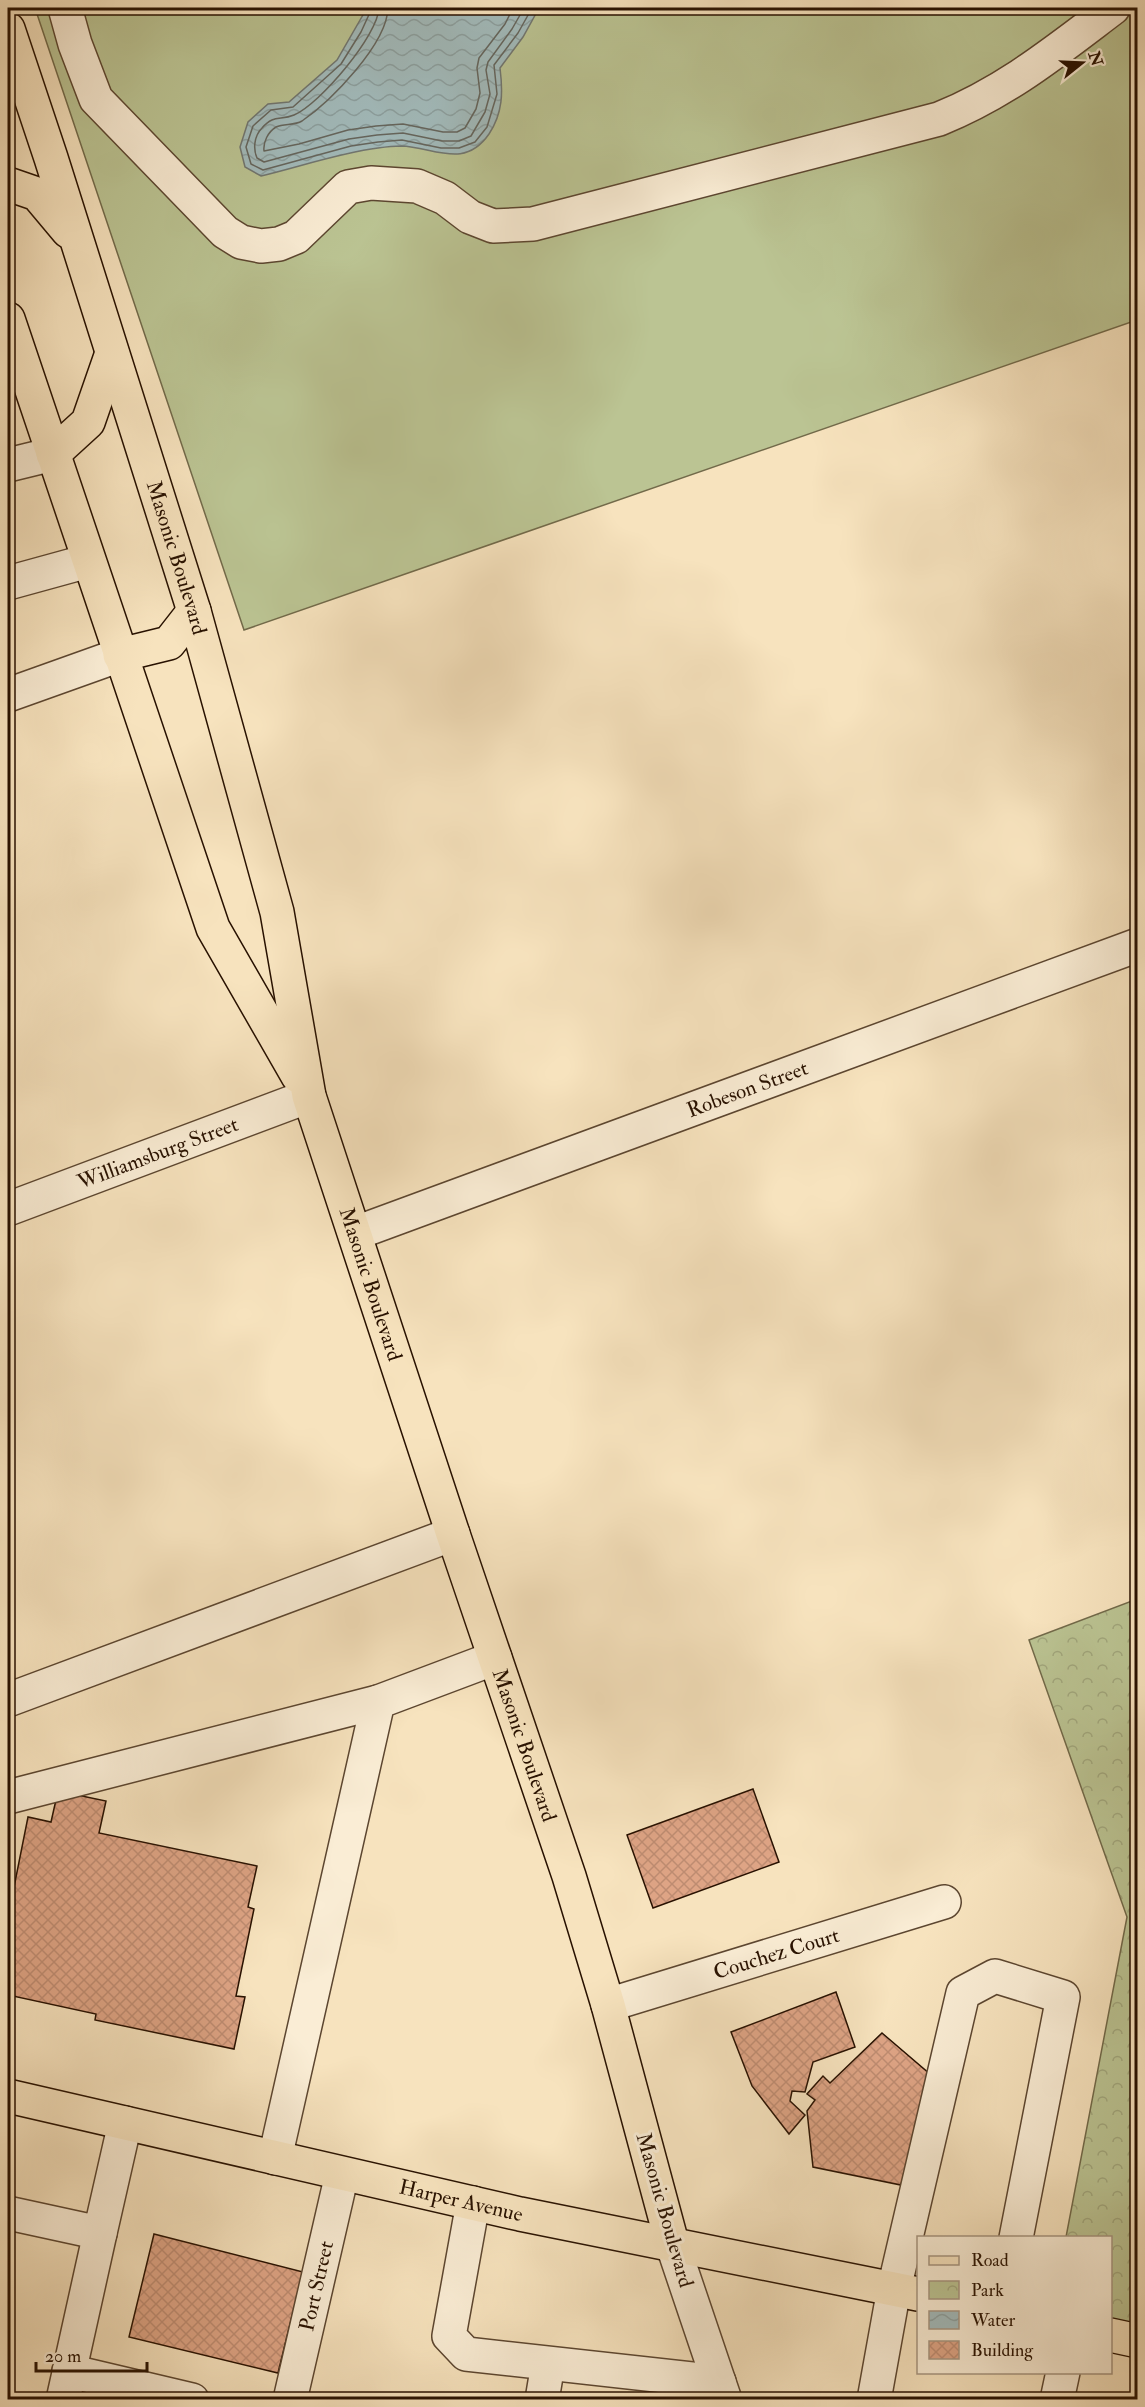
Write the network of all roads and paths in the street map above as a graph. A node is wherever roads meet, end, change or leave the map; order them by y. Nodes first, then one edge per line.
1 (65, 8) edge
2 (1113, 8) edge
3 (8, 29) edge
4 (8, 184) edge
5 (77, 242) junction
6 (8, 319) edge
7 (112, 353) junction
8 (53, 454) junction
9 (8, 465) edge
10 (88, 561) junction
11 (8, 583) edge
12 (194, 611) junction
13 (120, 655) junction
14 (8, 695) edge
15 (1137, 945) edge
16 (309, 1096) junction
17 (8, 1209) edge
18 (356, 1233) junction
19 (453, 1533) junction
20 (495, 1658) junction
21 (8, 1700) edge
22 (378, 1702) junction
23 (8, 1797) edge
24 (944, 1902) dead end
25 (608, 2006) junction
26 (8, 2096) edge
27 (125, 2123) junction
28 (275, 2158) junction
29 (342, 2174) junction
30 (473, 2203) junction
31 (8, 2213) edge
32 (100, 2233) junction
33 (1016, 2236) edge
34 (672, 2243) junction
35 (906, 2291) edge
36 (1112, 2335) edge
37 (1137, 2341) edge
38 (548, 2364) junction
39 (1063, 2374) edge
40 (66, 2385) edge
41 (722, 2391) edge
42 (192, 2400) edge
43 (290, 2400) edge
44 (542, 2400) edge
45 (874, 2400) edge
46 (1057, 2400) edge

1 - 2 street
3 - 5 main road, Masonic Boulevard
4 - 5 main road
5 - 7 main road, Masonic Boulevard
6 - 8 main road, Masonic Boulevard
7 - 8 main road
7 - 12 main road, Masonic Boulevard
8 - 9 street
8 - 10 main road, Masonic Boulevard
10 - 11 street
10 - 13 main road, Masonic Boulevard
12 - 13 main road
12 - 16 main road, Masonic Boulevard
13 - 14 street
13 - 16 main road, Masonic Boulevard
15 - 18 street, Robeson Street
16 - 17 street, Williamsburg Street
16 - 18 main road, Masonic Boulevard
18 - 19 main road, Masonic Boulevard
19 - 20 main road, Masonic Boulevard
19 - 21 street
20 - 22 street
20 - 25 main road, Masonic Boulevard
22 - 23 street
22 - 28 street
24 - 25 street, Couchez Court
25 - 34 main road, Masonic Boulevard
26 - 27 main road, Harper Avenue
27 - 28 main road, Harper Avenue
27 - 32 street
28 - 29 main road, Harper Avenue
29 - 30 main road, Harper Avenue
29 - 43 street, Port Street
30 - 34 main road, Harper Avenue
30 - 38 street
31 - 32 street
32 - 40 street
33 - 35 street
34 - 35 main road, Harper Avenue
34 - 41 street, Masonic Boulevard
35 - 45 street
36 - 37 main road
38 - 41 street
38 - 44 street
39 - 46 street
40 - 42 street

